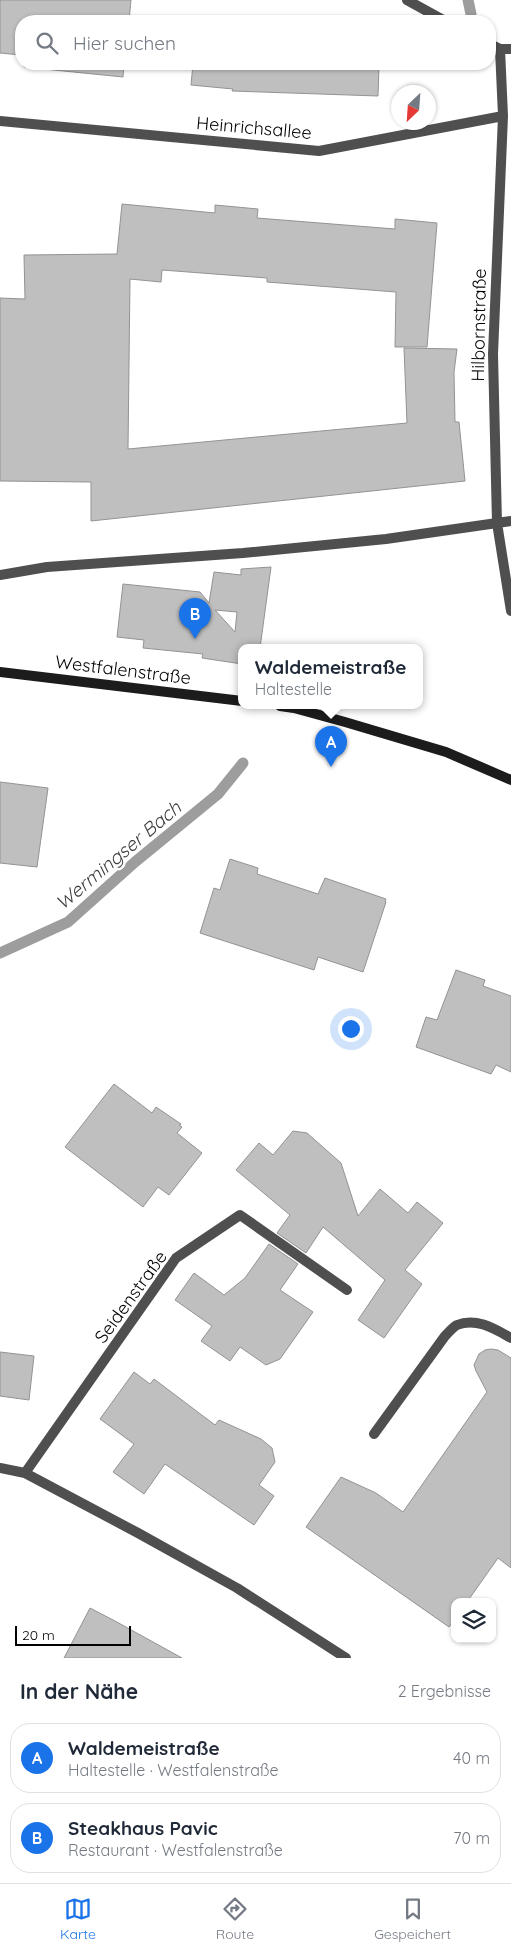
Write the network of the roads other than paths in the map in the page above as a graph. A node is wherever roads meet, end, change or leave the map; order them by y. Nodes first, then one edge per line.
1 (407, 0) edge
2 (434, 15) edge
3 (506, 49) edge
4 (503, 116) junction
5 (0, 120) edge
6 (511, 521) edge
7 (497, 523) junction
8 (0, 575) edge
9 (511, 611) edge
10 (0, 672) edge
11 (238, 701) edge
12 (298, 709) edge
13 (511, 780) edge
14 (347, 1290) dead end
15 (511, 1338) edge
16 (374, 1434) dead end
17 (0, 1468) edge
18 (25, 1474) junction
19 (346, 1658) edge

1 - 2 street
3 - 4 street, Hilbornstraße
4 - 5 street, Heinrichsallee
4 - 7 street, Hilbornstraße
6 - 7 street
7 - 8 street
7 - 9 street, Hilbornstraße
10 - 11 main road, Westfalenstraße
12 - 13 main road
14 - 18 street, Seidenstraße
15 - 16 street
17 - 18 street
18 - 19 street

